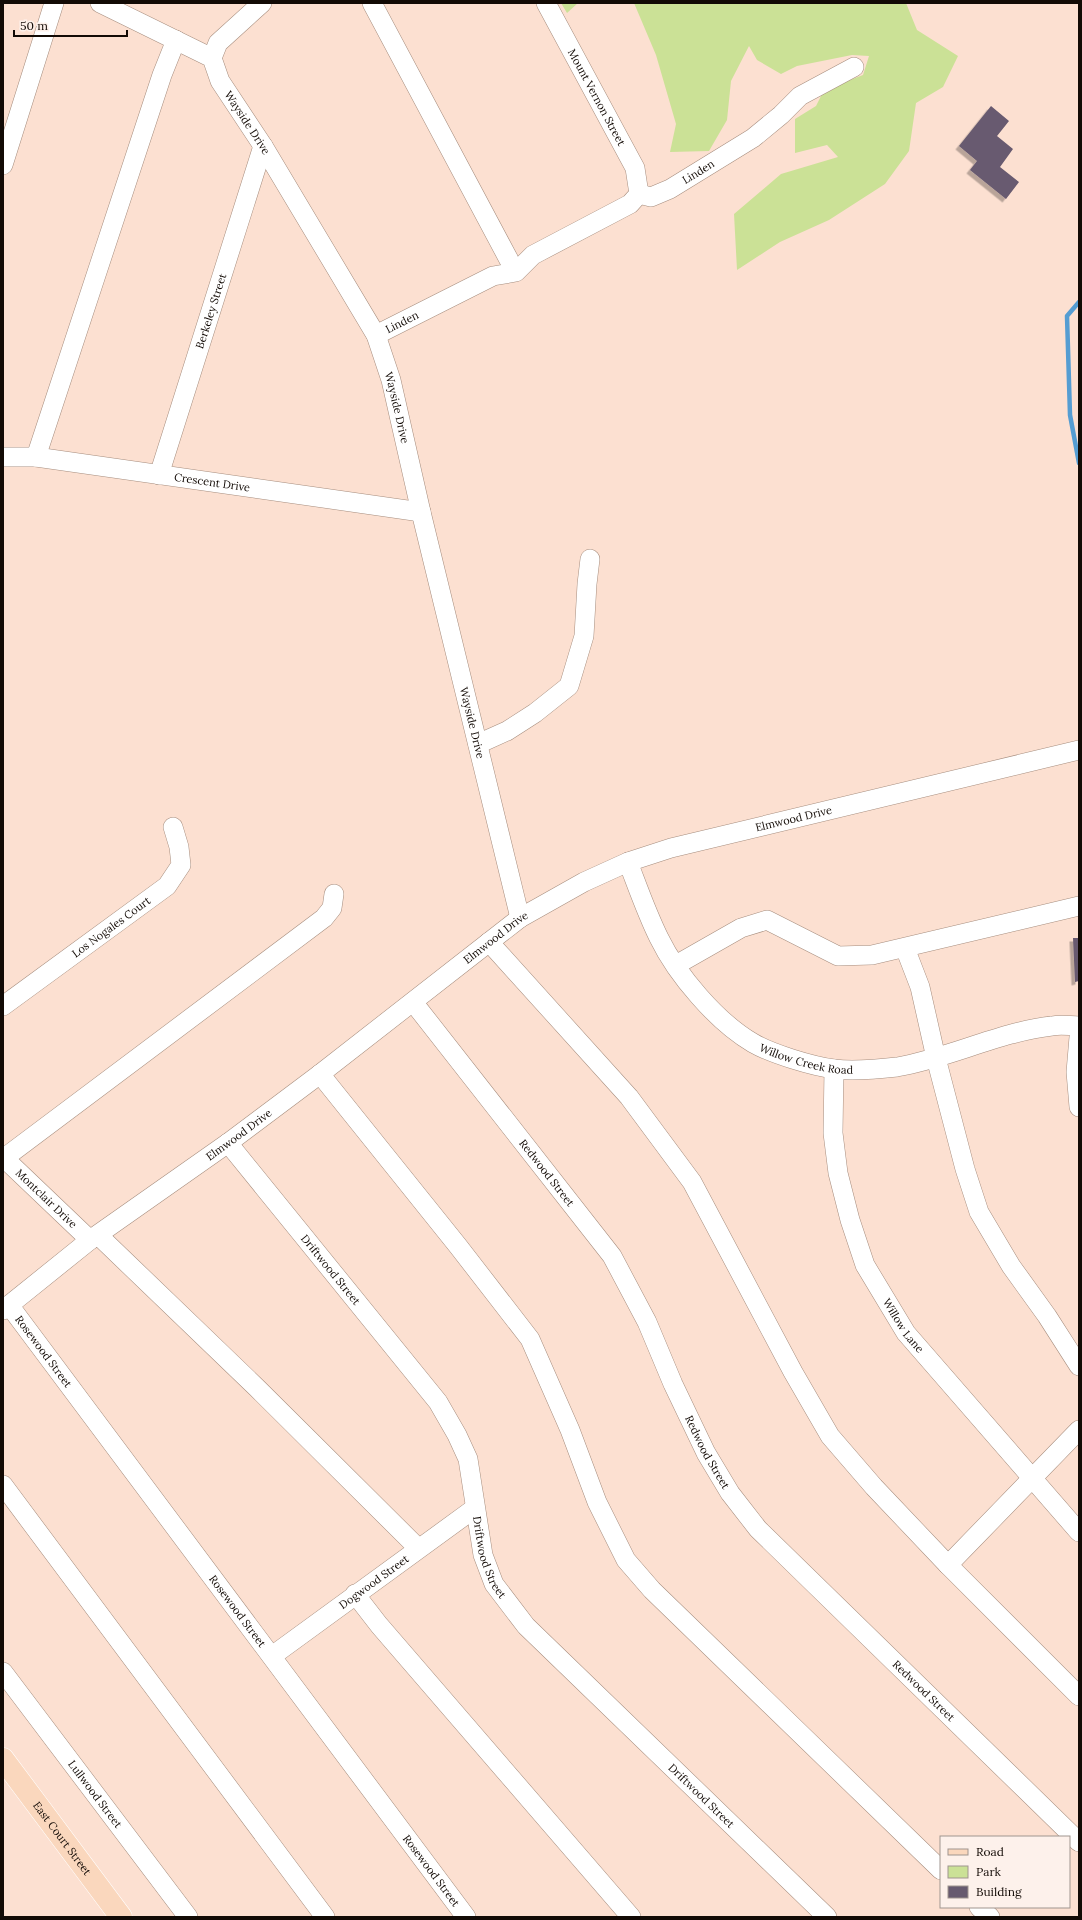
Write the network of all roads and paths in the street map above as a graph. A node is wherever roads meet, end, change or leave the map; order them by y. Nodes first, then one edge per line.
1 (54, 3) edge
2 (100, 3) edge
3 (262, 3) edge
4 (372, 3) edge
5 (546, 3) edge
6 (176, 40) junction
7 (212, 58) junction
8 (854, 67) dead end
9 (263, 146) junction
10 (3, 165) edge
11 (639, 194) junction
12 (534, 255) junction
13 (509, 260) junction
14 (493, 276) junction
15 (376, 334) junction
16 (3, 457) edge
17 (36, 457) junction
18 (159, 475) junction
19 (421, 512) junction
20 (590, 559) dead end
21 (478, 744) junction
22 (1079, 750) edge
23 (173, 827) dead end
24 (628, 862) junction
25 (334, 894) dead end
26 (1079, 906) edge
27 (520, 918) junction
28 (489, 942) junction
29 (905, 948) junction
30 (676, 965) junction
31 (413, 1002) junction
32 (3, 1006) edge
33 (1079, 1026) edge
34 (1079, 1037) edge
35 (936, 1058) junction
36 (834, 1069) junction
37 (320, 1074) junction
38 (1079, 1107) edge
39 (228, 1142) junction
40 (3, 1158) edge
41 (94, 1238) junction
42 (6, 1308) edge
43 (1079, 1366) edge
44 (1079, 1430) edge
45 (1032, 1479) junction
46 (3, 1485) edge
47 (475, 1508) junction
48 (1079, 1532) edge
49 (418, 1548) junction
50 (948, 1565) junction
51 (356, 1594) junction
52 (272, 1656) junction
53 (3, 1672) edge
54 (1079, 1696) edge
55 (3, 1759) edge
56 (1079, 1842) edge
57 (940, 1869) edge
58 (980, 1908) edge
59 (121, 1917) edge
60 (188, 1917) edge
61 (325, 1917) edge
62 (466, 1917) edge
63 (631, 1917) edge
64 (827, 1917) edge
65 (990, 1917) edge

1 - 10 street
2 - 6 street
3 - 7 street
4 - 13 street
5 - 11 street, Mount Vernon Street
6 - 7 street
6 - 17 street
7 - 9 street, Wayside Drive
8 - 11 street, Linden
9 - 15 street, Wayside Drive
9 - 18 street, Berkeley Street
11 - 12 street, Linden
12 - 13 street, Linden
12 - 14 street, Linden
13 - 14 street, Linden
14 - 15 street, Linden
15 - 19 street, Wayside Drive
16 - 17 street, Crescent Drive
17 - 18 street, Crescent Drive
18 - 19 street, Crescent Drive
19 - 21 street, Wayside Drive
20 - 21 street
21 - 27 street, Wayside Drive
22 - 24 street, Elmwood Drive
23 - 32 street, Los Nogales Court
24 - 27 street, Elmwood Drive
24 - 30 street, Willow Creek Road
25 - 40 street
26 - 29 street
27 - 28 street, Elmwood Drive
28 - 31 street, Elmwood Drive
28 - 50 street
29 - 30 street
29 - 35 street
30 - 36 street, Willow Creek Road
31 - 37 street, Elmwood Drive
31 - 56 street, Redwood Street
33 - 35 street, Willow Creek Road
34 - 38 street
35 - 36 street, Willow Creek Road
35 - 43 street
36 - 45 street, Willow Lane
37 - 39 street, Elmwood Drive
37 - 57 street
39 - 41 street, Elmwood Drive
39 - 47 street, Driftwood Street
40 - 41 street, Montclair Drive
41 - 42 street, Elmwood Drive
41 - 49 street, Montclair Drive
42 - 52 street, Rosewood Street
44 - 45 street
45 - 48 street, Willow Lane
45 - 50 street
46 - 61 street
47 - 49 street, Dogwood Street
47 - 64 street, Driftwood Street
49 - 51 street, Dogwood Street
50 - 54 street
51 - 52 street, Dogwood Street
51 - 63 street
52 - 62 street, Rosewood Street
53 - 60 street, Lullwood Street
55 - 59 main road, East Court Street
58 - 65 street

